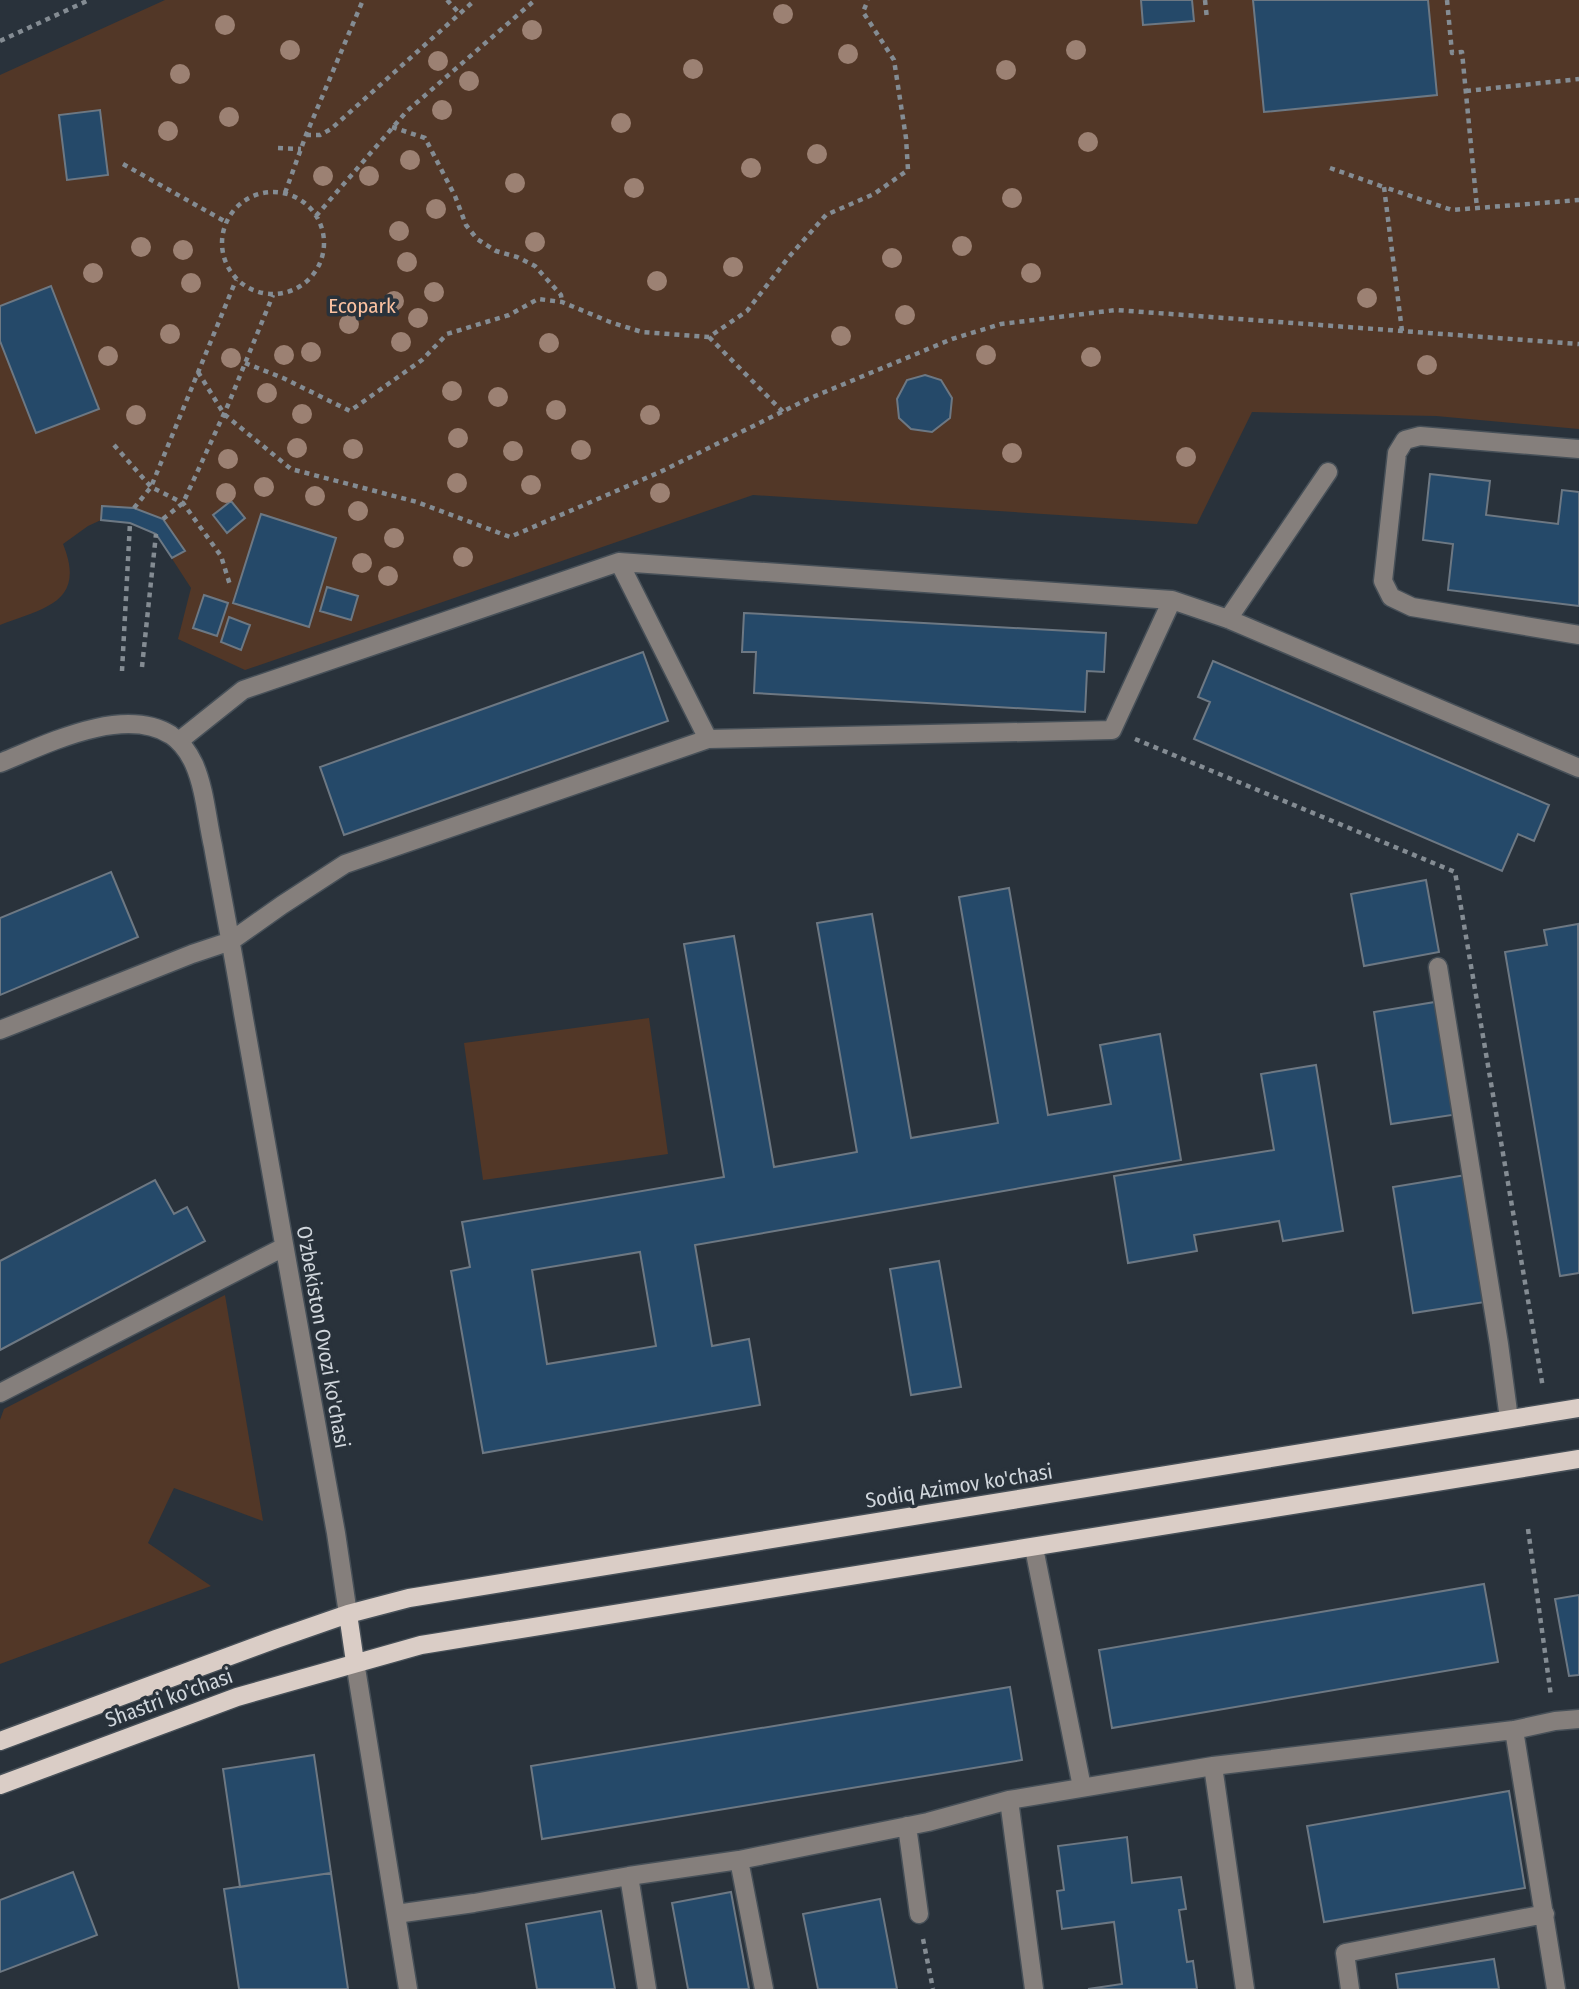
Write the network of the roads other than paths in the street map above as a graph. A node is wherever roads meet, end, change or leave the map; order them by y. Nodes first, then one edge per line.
1 (1579, 449) edge
2 (1328, 472) dead end
3 (619, 562) junction
4 (1172, 600) junction
5 (1228, 619) junction
6 (1579, 635) edge
7 (708, 739) junction
8 (178, 741) junction
9 (0, 763) edge
10 (1579, 768) edge
11 (231, 941) junction
12 (1438, 967) dead end
13 (0, 1030) edge
14 (284, 1247) junction
15 (0, 1393) edge
16 (1579, 1408) edge
17 (1509, 1419) junction
18 (1579, 1459) edge
19 (1034, 1548) junction
20 (348, 1614) junction
21 (355, 1662) junction
22 (1579, 1719) edge
23 (1514, 1730) junction
24 (0, 1741) edge
25 (1213, 1766) junction
26 (0, 1785) edge
27 (1082, 1787) junction
28 (1009, 1800) junction
29 (907, 1826) junction
30 (739, 1860) junction
31 (629, 1876) junction
32 (396, 1914) junction
33 (919, 1914) road end
34 (1545, 1914) junction
35 (408, 1989) edge
36 (647, 1989) edge
37 (764, 1989) edge
38 (1034, 1989) edge
39 (1245, 1989) edge
40 (1350, 1989) edge
41 (1556, 1989) edge

1 - 6 street
2 - 5 street
3 - 4 street
3 - 7 street
3 - 8 street
4 - 5 street
4 - 7 street
5 - 10 street
7 - 11 street
8 - 9 street
8 - 11 street, O'zbekiston Ovozi ko'chasi
11 - 13 street
11 - 14 street, O'zbekiston Ovozi ko'chasi
12 - 17 street
14 - 15 street
14 - 20 street, O'zbekiston Ovozi ko'chasi
16 - 17 main road, Sodiq Azimov ko'chasi
17 - 20 main road, Sodiq Azimov ko'chasi
18 - 19 main road
19 - 21 main road
19 - 27 street
20 - 21 main road, O'zbekiston Ovozi ko'chasi
20 - 24 main road, Shastri ko'chasi
21 - 26 main road, Shastri ko'chasi
21 - 32 street, O'zbekiston Ovozi ko'chasi
22 - 23 street
23 - 25 street
23 - 34 street
25 - 27 street
25 - 39 street
27 - 28 street
28 - 29 street
28 - 38 street
29 - 30 street
29 - 33 street
30 - 31 street
30 - 37 street
31 - 32 street
31 - 36 street
32 - 35 street, O'zbekiston Ovozi ko'chasi
34 - 40 street
34 - 41 street

